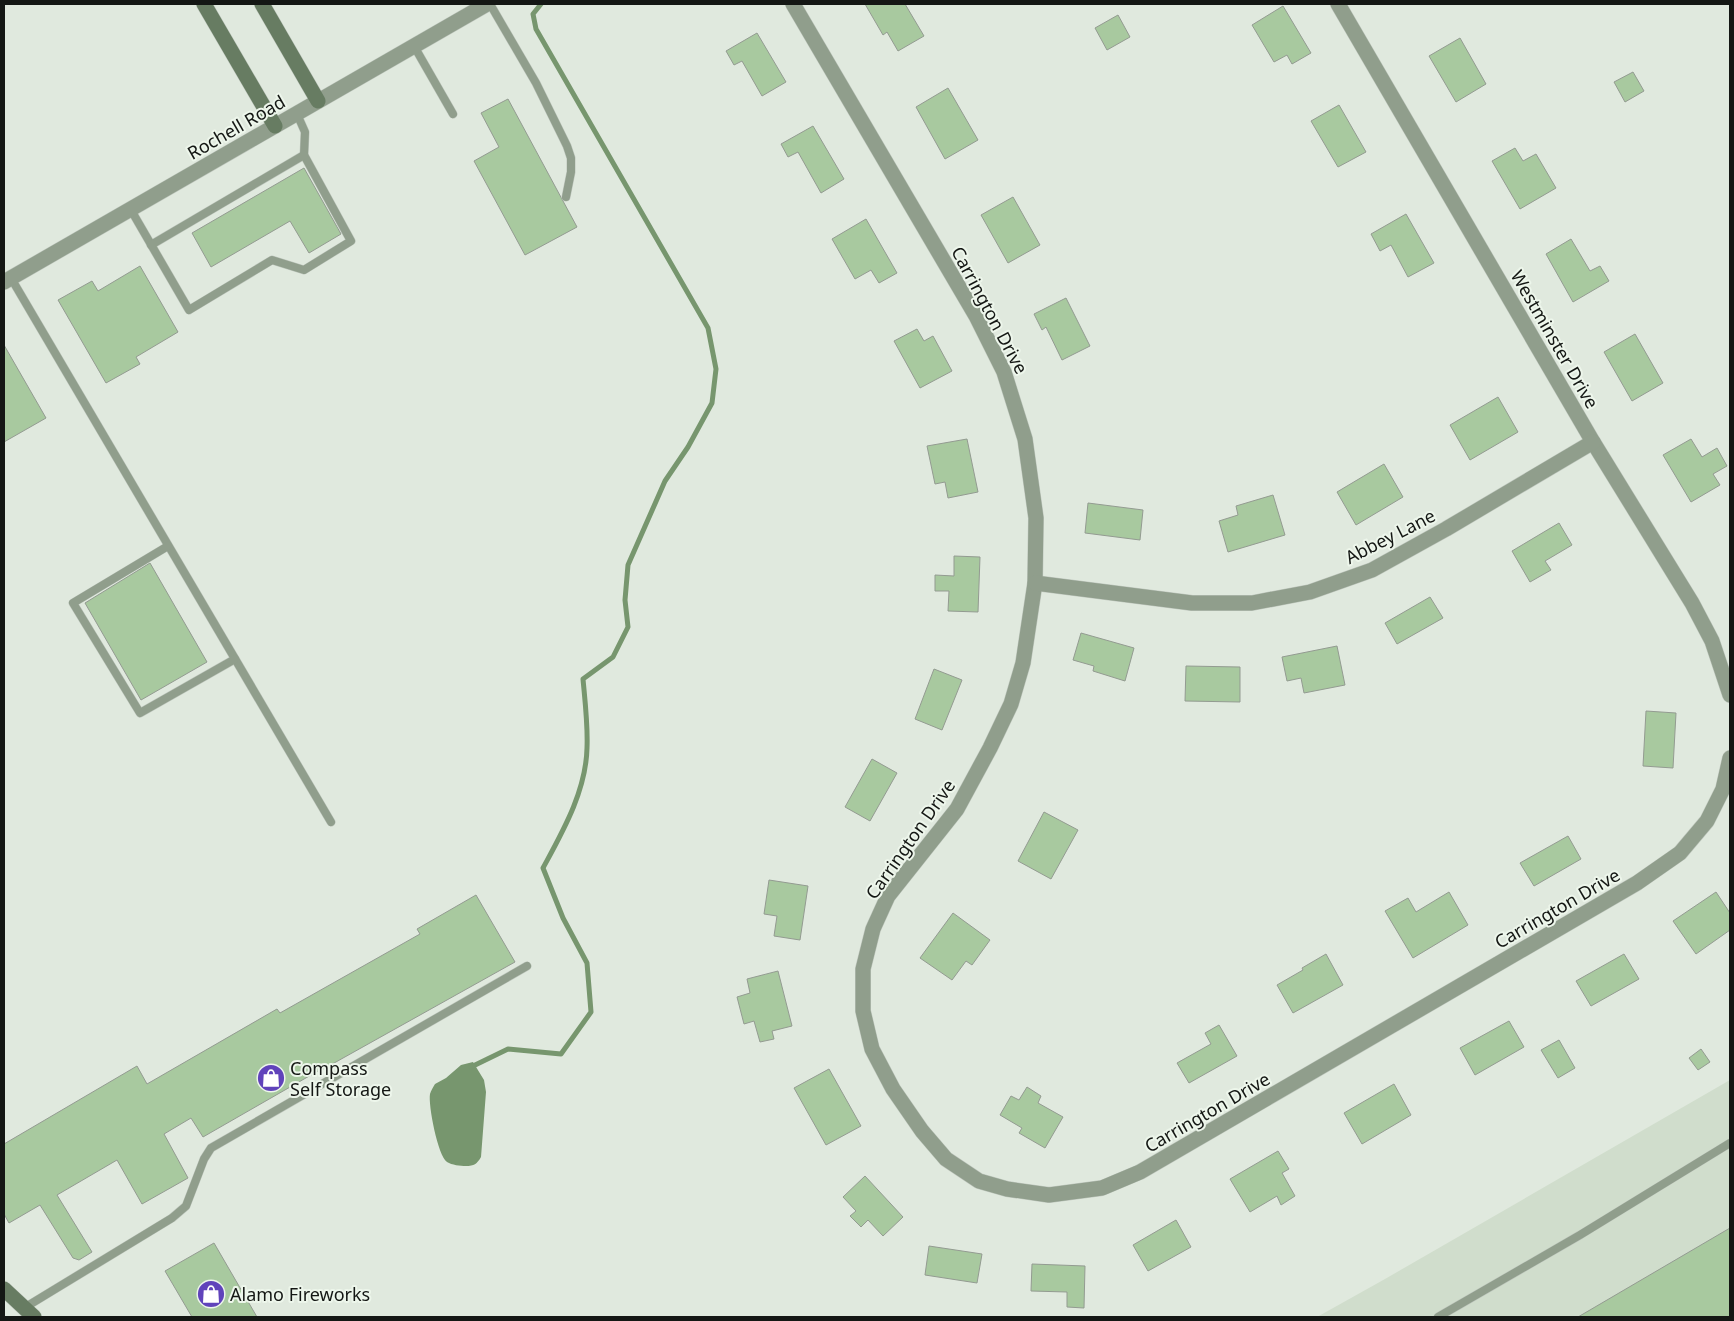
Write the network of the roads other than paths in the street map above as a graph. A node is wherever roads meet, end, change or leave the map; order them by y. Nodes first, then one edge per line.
1 (204, 4) edge
2 (262, 4) edge
3 (489, 4) edge
4 (793, 4) edge
5 (1338, 4) edge
6 (414, 46) junction
7 (318, 101) junction
8 (297, 114) junction
9 (453, 114) dead end
10 (274, 126) junction
11 (304, 155) junction
12 (566, 197) dead end
13 (131, 210) junction
14 (151, 246) junction
15 (7, 280) edge
16 (1593, 442) junction
17 (168, 546) junction
18 (1035, 583) junction
19 (234, 659) junction
20 (1730, 695) edge
21 (1730, 758) edge
22 (331, 822) dead end
23 (526, 966) dead end
24 (1730, 1143) edge
25 (4, 1289) edge
26 (29, 1313) edge
27 (1438, 1317) edge

1 - 10 street
2 - 7 street
3 - 6 street, Rochell Road
3 - 12 lane
4 - 18 street, Carrington Drive
5 - 16 street, Westminster Drive
6 - 7 street, Rochell Road
6 - 9 lane
7 - 8 street, Rochell Road
8 - 10 street, Rochell Road
8 - 11 lane
10 - 13 street, Rochell Road
11 - 14 lane
11 - 14 lane
13 - 14 lane
13 - 15 street, Rochell Road
15 - 17 lane
16 - 18 street, Abbey Lane
16 - 20 street, Westminster Drive
17 - 19 lane
17 - 19 lane
18 - 21 street, Carrington Drive
19 - 22 lane
23 - 26 lane
24 - 27 lane
25 - 26 street

